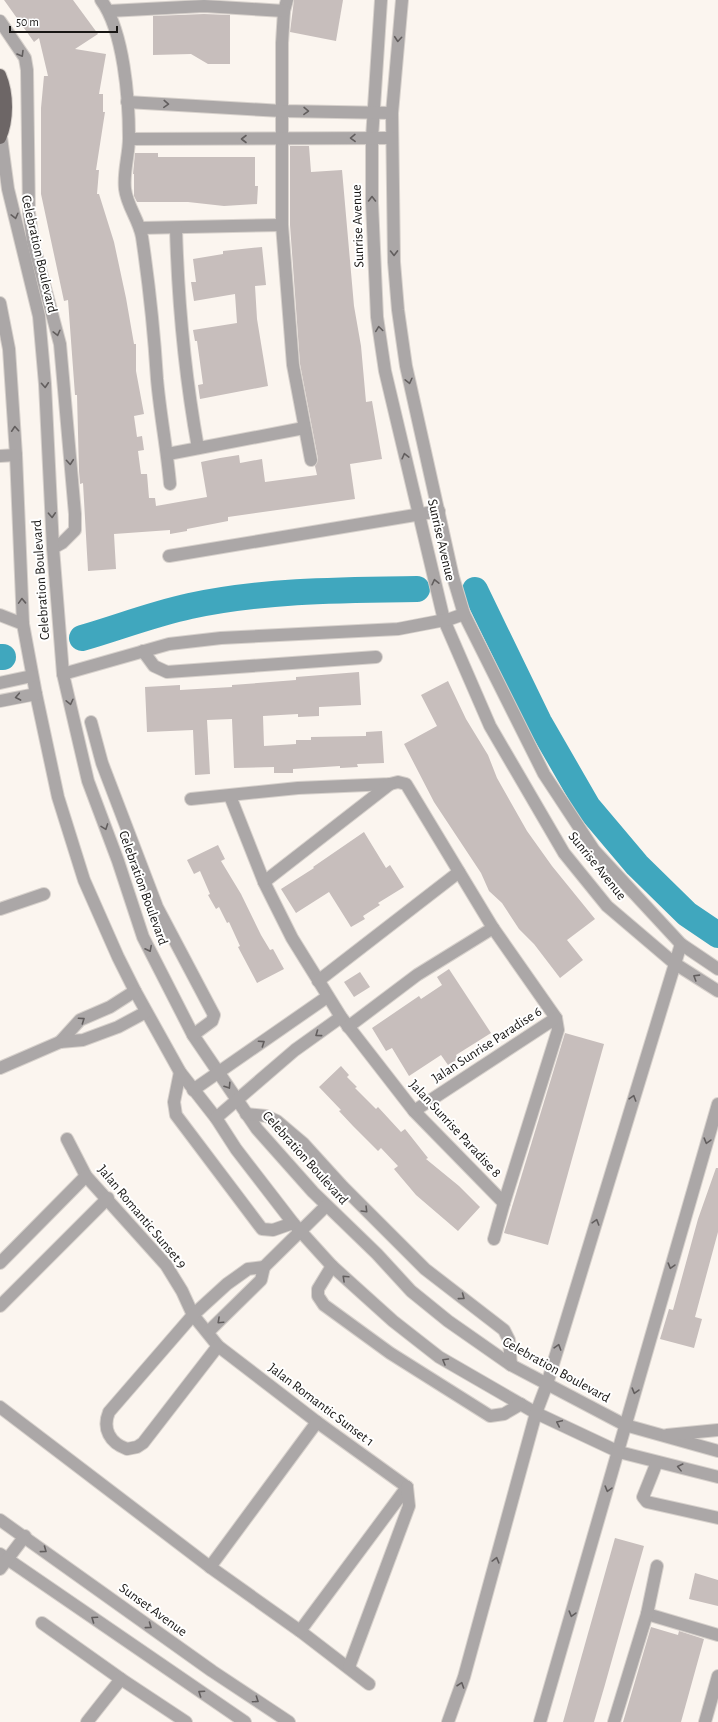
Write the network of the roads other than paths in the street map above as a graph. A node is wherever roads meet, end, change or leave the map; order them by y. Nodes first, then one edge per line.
1 (101, 0) edge
2 (381, 0) edge
3 (402, 0) edge
4 (204, 3) edge
5 (128, 6) edge
6 (285, 6) edge
7 (109, 11) junction
8 (0, 21) edge
9 (0, 75) edge
10 (127, 102) junction
11 (282, 111) junction
12 (373, 112) junction
13 (392, 113) junction
14 (0, 137) edge
15 (372, 138) junction
16 (392, 138) junction
17 (129, 139) junction
18 (283, 139) junction
19 (4, 191) edge
20 (282, 225) junction
21 (140, 228) junction
22 (176, 228) junction
23 (0, 303) edge
24 (304, 428) junction
25 (198, 448) junction
26 (168, 454) junction
27 (16, 455) junction
28 (0, 456) edge
29 (311, 460) dead end
30 (170, 484) dead end
31 (439, 511) junction
32 (420, 514) junction
33 (53, 548) junction
34 (169, 556) dead end
35 (0, 614) edge
36 (464, 614) junction
37 (444, 620) junction
38 (23, 624) junction
39 (143, 651) junction
40 (376, 657) dead end
41 (63, 674) junction
42 (32, 676) junction
43 (0, 683) edge
44 (36, 694) junction
45 (0, 701) edge
46 (91, 722) dead end
47 (390, 784) junction
48 (230, 796) junction
49 (191, 799) dead end
50 (459, 872) junction
51 (264, 882) junction
52 (44, 894) dead end
53 (0, 909) edge
54 (493, 928) junction
55 (681, 944) junction
56 (674, 963) junction
57 (718, 969) edge
58 (318, 981) junction
59 (134, 991) junction
60 (718, 991) edge
61 (328, 997) junction
62 (146, 1012) junction
63 (341, 1017) junction
64 (556, 1018) junction
65 (348, 1027) junction
66 (193, 1035) junction
67 (60, 1042) junction
68 (0, 1068) edge
69 (180, 1072) junction
70 (219, 1072) junction
71 (193, 1090) junction
72 (238, 1100) junction
73 (718, 1104) edge
74 (414, 1110) junction
75 (246, 1114) junction
76 (216, 1118) junction
77 (67, 1139) dead end
78 (86, 1176) junction
79 (108, 1198) junction
80 (504, 1203) junction
81 (326, 1206) junction
82 (298, 1227) junction
83 (494, 1239) dead end
84 (0, 1264) edge
85 (332, 1266) junction
86 (264, 1267) junction
87 (227, 1284) junction
88 (242, 1300) junction
89 (0, 1306) edge
90 (193, 1315) junction
91 (208, 1332) junction
92 (218, 1346) junction
93 (511, 1365) junction
94 (547, 1384) junction
95 (521, 1404) junction
96 (0, 1407) edge
97 (536, 1413) junction
98 (317, 1422) junction
99 (625, 1425) junction
100 (718, 1430) edge
101 (662, 1435) junction
102 (718, 1451) edge
103 (619, 1452) junction
104 (657, 1462) junction
105 (718, 1477) edge
106 (407, 1487) junction
107 (718, 1518) edge
108 (0, 1520) edge
109 (25, 1536) junction
110 (4, 1556) edge
111 (657, 1566) dead end
112 (210, 1567) junction
113 (0, 1569) edge
114 (647, 1614) junction
115 (42, 1623) dead end
116 (300, 1631) junction
117 (718, 1635) edge
118 (349, 1667) junction
119 (718, 1676) edge
120 (121, 1679) junction
121 (369, 1684) dead end
122 (87, 1722) edge
123 (186, 1722) edge
124 (245, 1722) edge
125 (289, 1722) edge
126 (448, 1722) edge
127 (540, 1722) edge
128 (614, 1722) edge
129 (705, 1722) edge

1 - 7 street
2 - 12 street, Sunrise Avenue
3 -> 13 street, Sunrise Avenue
4 - 5 street
4 - 6 street
5 - 7 street
6 - 11 street
7 - 10 street
8 -> 33 street
9 - 14 main road
10 -> 11 street
10 - 17 street
11 -> 12 street
11 - 18 street
12 - 13 street
12 - 15 street, Sunrise Avenue
13 - 16 street, Sunrise Avenue
14 - 19 street, Celebration Boulevard
15 - 16 street
15 -> 18 street
32 -> 15 street, Sunrise Avenue
16 -> 31 street, Sunrise Avenue
18 -> 17 street
17 - 21 street
18 - 20 street
19 -> 33 street, Celebration Boulevard
20 - 22 street
20 - 24 street
21 - 22 street
21 - 26 street
22 - 25 street
27 -> 23 street, Celebration Boulevard
24 - 25 street
24 - 29 street
25 - 26 street
26 - 30 street
27 - 28 street
38 -> 27 street, Celebration Boulevard
31 - 32 street
31 - 36 street, Sunrise Avenue
32 - 34 street
37 -> 32 street, Sunrise Avenue
33 - 41 street, Celebration Boulevard
35 - 38 street
36 - 37 street
36 - 55 street, Sunrise Avenue
37 - 39 street
37 - 56 street, Sunrise Avenue
38 - 42 street, Celebration Boulevard
39 - 40 street
39 - 41 street
41 -> 66 street, Celebration Boulevard
42 - 43 street
42 - 44 street, Celebration Boulevard
44 -> 45 street
44 - 59 street, Celebration Boulevard
46 - 66 street
47 - 48 street
47 - 50 street
47 - 51 street
48 - 49 street
48 - 51 street, Jalan Sunrise Paradise 8
50 - 54 street
50 - 58 street
51 - 58 street, Jalan Sunrise Paradise 8
52 - 53 street
54 - 64 street
54 - 65 street
55 - 56 street
55 - 57 street, Sunrise Avenue
60 -> 56 street, Sunrise Avenue
94 -> 56 street
58 - 61 street, Jalan Sunrise Paradise 8
59 - 62 street, Celebration Boulevard
67 -> 59 street
61 - 63 street, Jalan Sunrise Paradise 8
70 -> 61 street
62 - 67 street
62 - 69 street, Celebration Boulevard
63 - 65 street, Jalan Sunrise Paradise 8
63 -> 72 street
64 - 74 street, Jalan Sunrise Paradise 6
64 - 80 street
65 - 74 street, Jalan Sunrise Paradise 8
66 - 70 street, Celebration Boulevard
67 - 68 street
69 - 71 street, Celebration Boulevard
69 - 82 street
70 - 71 street
70 -> 72 street, Celebration Boulevard
71 - 76 street, Celebration Boulevard
72 - 75 street, Celebration Boulevard
72 - 76 street
73 -> 99 street
74 - 80 street, Jalan Sunrise Paradise 8
75 - 81 street, Celebration Boulevard
75 -> 93 street
76 - 82 street, Celebration Boulevard
77 - 78 street, Jalan Romantic Sunset 9
78 - 79 street, Jalan Romantic Sunset 9
78 - 84 street
79 - 89 street
79 - 90 street, Jalan Romantic Sunset 9
80 - 83 street
81 - 82 street
81 - 93 street, Celebration Boulevard
82 - 85 street, Celebration Boulevard
82 - 86 street
95 -> 85 street, Celebration Boulevard
85 - 95 street
86 - 87 street
86 - 88 street
87 - 88 street
87 - 90 street
88 -> 91 street
90 - 91 street, Jalan Romantic Sunset 9
90 - 92 street
91 - 92 street, Jalan Romantic Sunset 1
92 - 98 street, Jalan Romantic Sunset 1
93 - 94 street, Celebration Boulevard
94 - 97 street
94 - 99 street, Celebration Boulevard
95 - 97 street, Celebration Boulevard
96 - 112 street
103 -> 97 street, Celebration Boulevard
126 -> 97 street
98 - 106 street, Jalan Romantic Sunset 1
98 - 112 street
99 - 101 street, Celebration Boulevard
99 - 103 street
100 - 101 street
101 - 102 street, Celebration Boulevard
103 - 104 street, Celebration Boulevard
103 -> 127 street
105 -> 104 street, Celebration Boulevard
104 - 107 street
106 - 116 street
106 - 118 street
108 - 109 street, Sunset Avenue
109 - 110 street
109 -> 125 street, Sunset Avenue
110 - 113 street
124 -> 110 street
111 - 114 street
112 - 116 street
114 - 117 street
114 - 128 street
115 - 120 street
116 - 118 street
118 - 121 street
119 - 129 street
120 - 122 street
120 - 123 street

